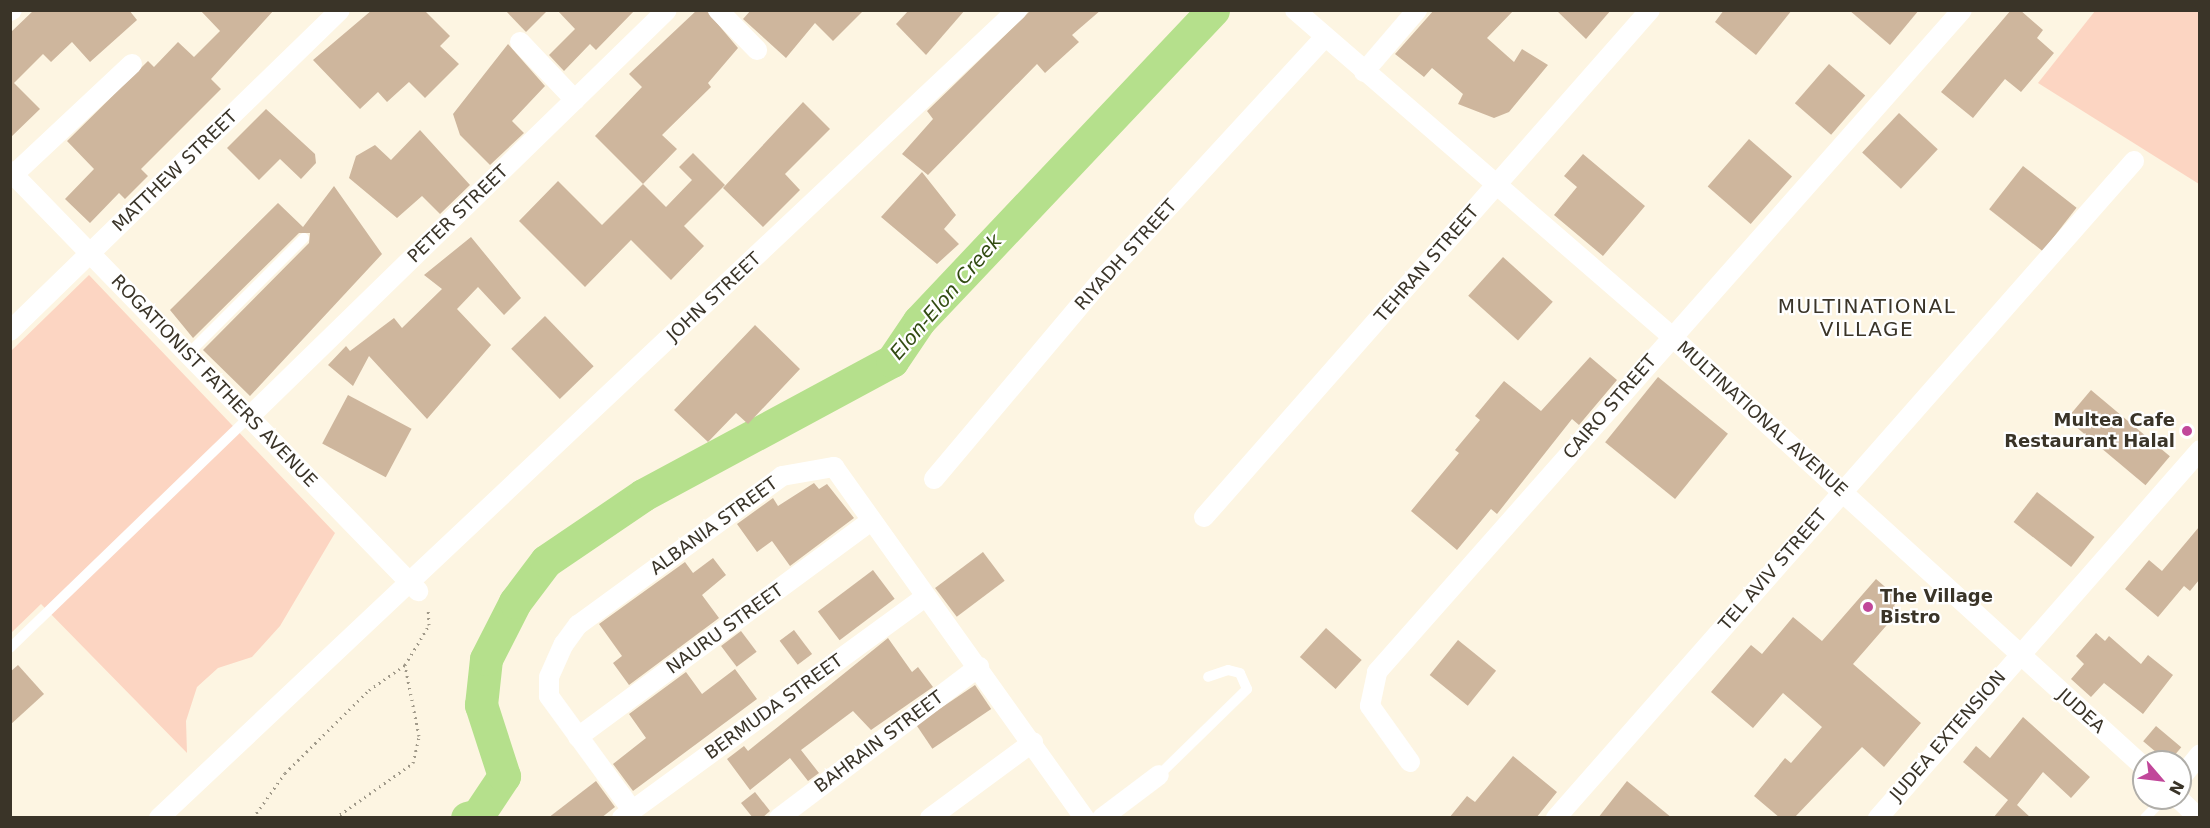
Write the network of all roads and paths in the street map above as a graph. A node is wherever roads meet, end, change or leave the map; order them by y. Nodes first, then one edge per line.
1 (340, 10) edge
2 (667, 10) edge
3 (718, 10) edge
4 (1017, 10) edge
5 (1295, 10) edge
6 (1417, 10) edge
7 (1650, 10) edge
8 (1962, 10) edge
9 (1324, 38) junction
10 (520, 42) dead end
11 (757, 50) dead end
12 (132, 64) dead end
13 (1364, 72) junction
14 (575, 100) junction
15 (2134, 161) dead end
16 (12, 174) edge
17 (1495, 187) junction
18 (304, 238) dead end
19 (90, 253) junction
20 (10, 331) edge
21 (1672, 337) junction
22 (188, 354) junction
23 (249, 417) junction
24 (2199, 450) edge
25 (934, 479) dead end
26 (1842, 492) junction
27 (1204, 517) dead end
28 (872, 520) junction
29 (414, 587) junction
30 (926, 596) junction
31 (10, 648) edge
32 (2019, 654) junction
33 (405, 665) junction
34 (979, 667) junction
35 (1208, 677) dead end
36 (578, 737) junction
37 (1033, 742) junction
38 (2132, 756) edge
39 (1410, 762) dead end
40 (1160, 775) joint
41 (627, 814) edge
42 (159, 818) edge
43 (253, 818) edge
44 (335, 818) edge
45 (779, 818) edge
46 (930, 818) edge
47 (1084, 818) edge
48 (1102, 818) edge
49 (1556, 818) edge
50 (1878, 818) edge

1 - 19 street, MATTHEW STREET
2 - 14 street, PETER STREET
3 - 11 street
4 - 29 street, JOHN STREET
5 - 9 street, MULTINATIONAL AVENUE
6 - 13 street
7 - 17 street, TEHRAN STREET
8 - 21 street, CAIRO STREET
9 - 13 street, MULTINATIONAL AVENUE
9 - 25 street, RIYADH STREET
10 - 14 street
12 - 16 street
13 - 17 street, MULTINATIONAL AVENUE
14 - 23 street, PETER STREET
15 - 26 street, TEL AVIV STREET
16 - 19 street, ROGATIONIST FATHERS AVENUE
17 - 21 street, MULTINATIONAL AVENUE
17 - 27 street, TEHRAN STREET
18 - 22 lane
19 - 20 street, MATTHEW STREET
19 - 22 street, ROGATIONIST FATHERS AVENUE
21 - 26 street, MULTINATIONAL AVENUE
21 - 39 street, CAIRO STREET
22 - 23 street, ROGATIONIST FATHERS AVENUE
23 - 29 street, ROGATIONIST FATHERS AVENUE
23 - 31 lane
24 - 32 street
26 - 32 street, MULTINATIONAL AVENUE
26 - 49 street, TEL AVIV STREET
28 - 30 street, ALBANIA STREET
28 - 36 street, NAURU STREET
28 - 36 street, ALBANIA STREET
29 - 33 path
29 - 42 street, JOHN STREET
30 - 34 street, ALBANIA STREET
30 - 41 street, BERMUDA STREET
32 - 38 street, JUDEA
32 - 50 street, JUDEA EXTENSION
33 - 43 path
33 - 44 path
34 - 37 street, ALBANIA STREET
34 - 45 street, BAHRAIN STREET
35 - 40 lane
36 - 41 street, ALBANIA STREET
37 - 46 street
37 - 47 street, ALBANIA STREET
40 - 48 street

